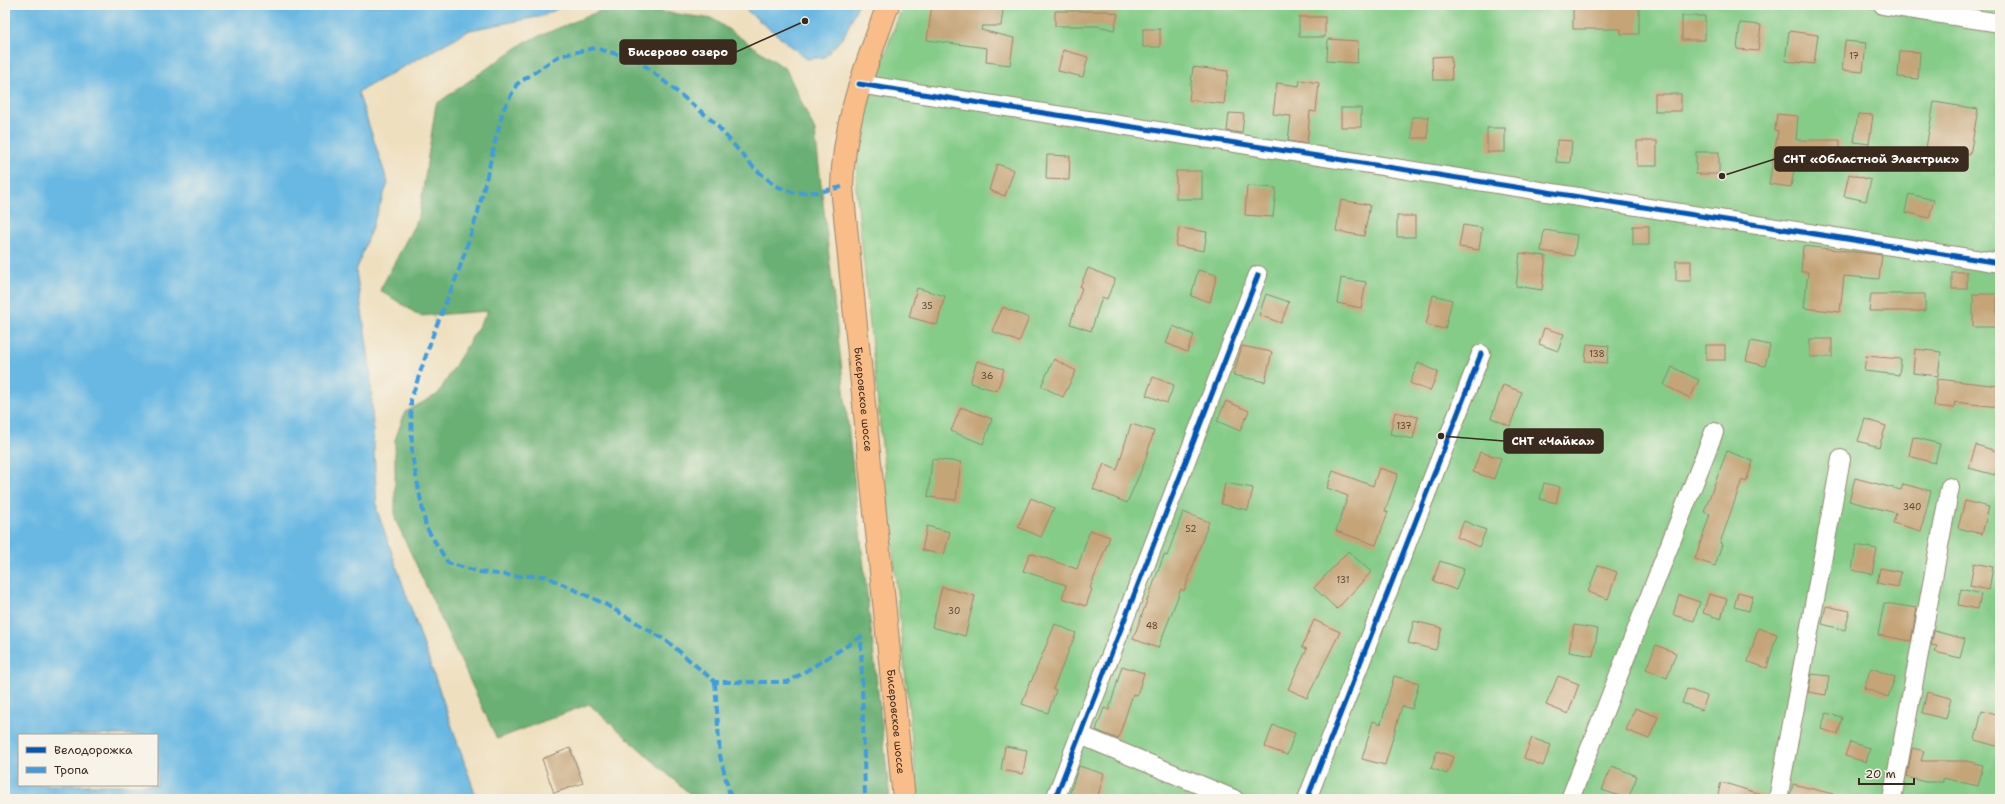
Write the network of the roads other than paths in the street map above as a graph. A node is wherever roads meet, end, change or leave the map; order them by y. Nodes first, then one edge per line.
1 (888, 5) edge
2 (1883, 5) edge
3 (2000, 23) edge
4 (859, 84) junction
5 (2000, 263) edge
6 (1258, 276) dead end
7 (1481, 354) dead end
8 (1714, 432) dead end
9 (1841, 459) dead end
10 (1950, 487) dead end
11 (1080, 735) junction
12 (904, 799) edge
13 (1055, 799) edge
14 (1234, 799) edge
15 (1307, 799) edge
16 (1570, 799) edge
17 (1778, 799) edge
18 (1892, 799) edge

1 - 4 main road, Бисеровское шоссе
2 - 3 street
4 - 5 street
4 - 12 main road, Бисеровское шоссе
6 - 11 street
7 - 15 street
8 - 16 street
9 - 17 street
10 - 18 street
11 - 13 street
11 - 14 street

